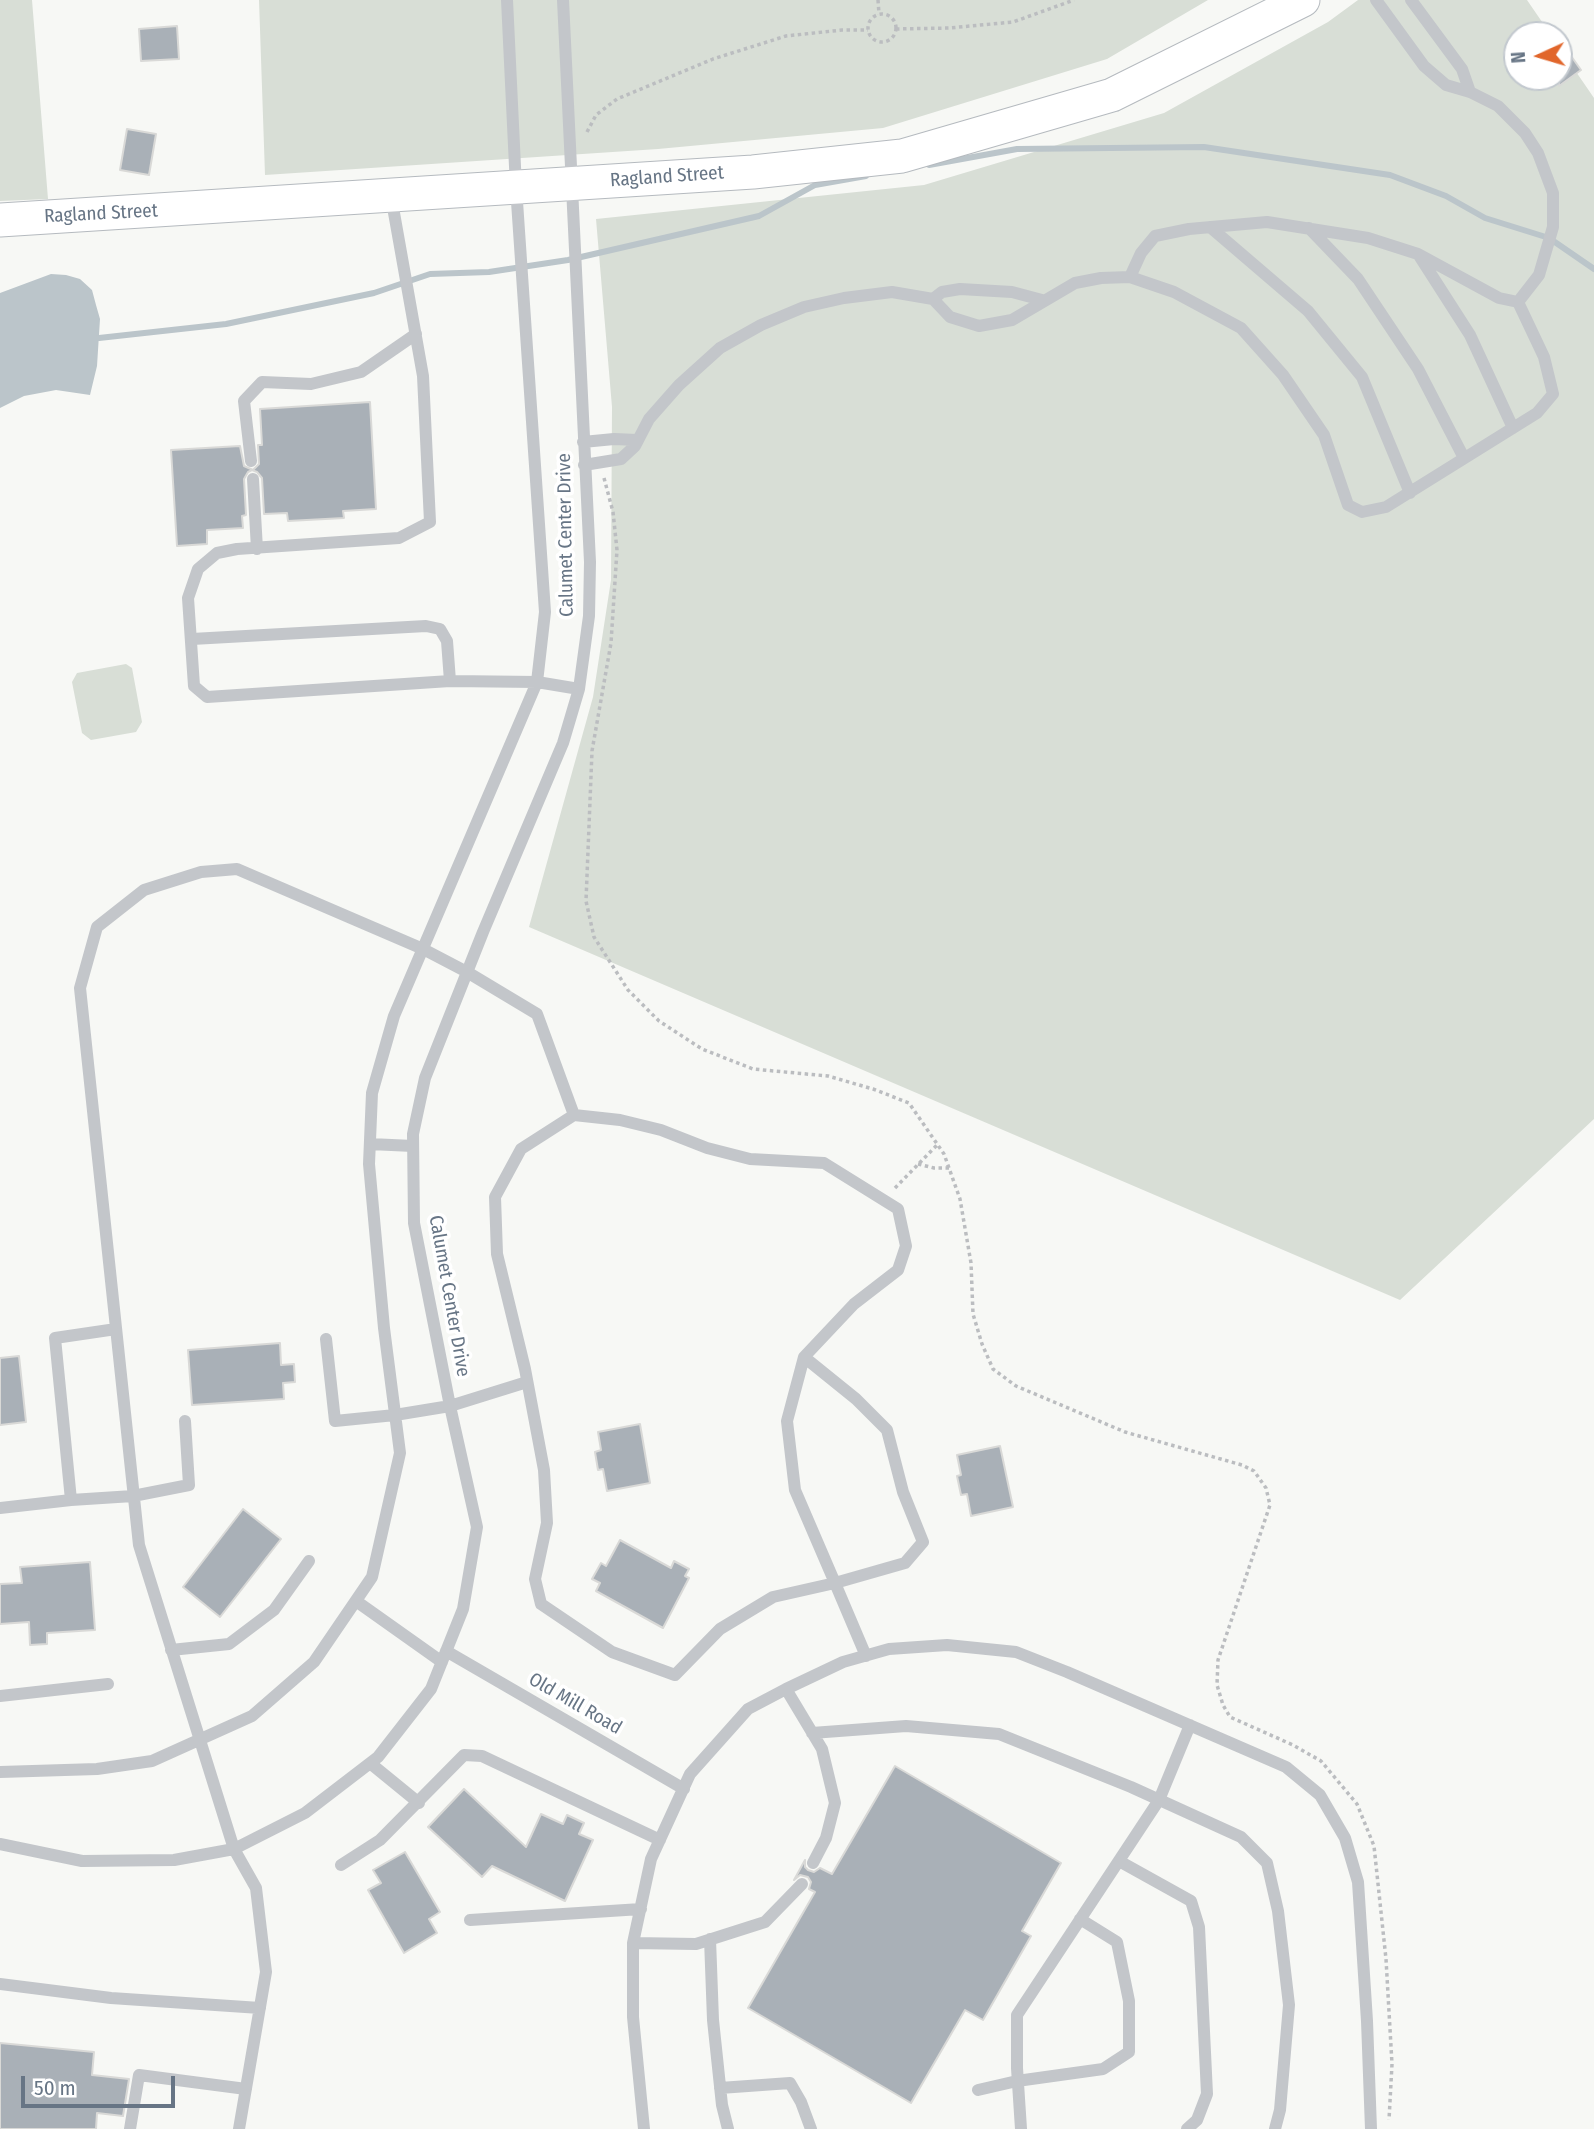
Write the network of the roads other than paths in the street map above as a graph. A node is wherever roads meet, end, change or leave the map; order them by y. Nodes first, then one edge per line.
1 (507, 0) edge
2 (563, 0) edge
3 (1303, 0) edge
4 (1376, 0) edge
5 (1411, 0) edge
6 (1470, 92) junction
7 (570, 184) junction
8 (516, 187) junction
9 (391, 195) junction
10 (0, 220) edge
11 (1210, 227) junction
12 (1309, 228) junction
13 (1418, 254) junction
14 (1130, 277) junction
15 (933, 299) junction
16 (1042, 300) junction
17 (1518, 302) junction
18 (415, 334) junction
19 (1513, 428) junction
20 (637, 440) junction
21 (583, 442) junction
22 (1465, 458) junction
23 (251, 461) dead end
24 (584, 465) junction
25 (253, 479) dead end
26 (1409, 493) junction
27 (257, 549) junction
28 (192, 639) junction
29 (450, 681) junction
30 (537, 682) junction
31 (579, 689) junction
32 (423, 949) junction
33 (467, 972) junction
34 (574, 1115) junction
35 (370, 1144) junction
36 (413, 1146) junction
37 (116, 1329) junction
38 (326, 1339) dead end
39 (804, 1357) junction
40 (527, 1382) junction
41 (450, 1406) junction
42 (396, 1416) junction
43 (185, 1421) dead end
44 (133, 1496) junction
45 (72, 1500) junction
46 (0, 1508) edge
47 (309, 1561) dead end
48 (835, 1583) junction
49 (356, 1601) junction
50 (172, 1650) junction
51 (866, 1656) junction
52 (444, 1657) junction
53 (108, 1684) dead end
54 (786, 1689) junction
55 (0, 1696) edge
56 (1190, 1725) junction
57 (813, 1733) junction
58 (199, 1740) junction
59 (370, 1763) junction
60 (0, 1772) edge
61 (684, 1789) junction
62 (1159, 1800) junction
63 (418, 1803) junction
64 (660, 1840) junction
65 (0, 1844) edge
66 (234, 1849) junction
67 (1119, 1861) junction
68 (813, 1863) dead end
69 (341, 1865) dead end
70 (802, 1884) dead end
71 (641, 1909) junction
72 (1080, 1919) junction
73 (470, 1920) dead end
74 (710, 1939) junction
75 (633, 1943) junction
76 (0, 1984) edge
77 (260, 2008) junction
78 (1017, 2081) junction
79 (720, 2088) junction
80 (246, 2089) junction
81 (978, 2090) dead end
82 (130, 2129) edge
83 (239, 2129) edge
84 (644, 2129) edge
85 (728, 2129) edge
86 (811, 2129) edge
87 (1021, 2129) edge
88 (1187, 2129) edge
89 (1275, 2129) edge
90 (1371, 2129) edge

1 - 8 lane, Calumet Center Drive
2 - 7 lane, Calumet Center Drive
3 - 7 street, Ragland Street
4 - 6 lane
5 - 6 lane
6 - 17 lane
7 - 8 street, Ragland Street
7 - 21 lane, Calumet Center Drive
8 - 9 street, Ragland Street
8 - 30 lane, Calumet Center Drive
9 - 10 street, Ragland Street
9 - 18 lane
11 - 12 lane
11 - 14 lane
11 - 26 lane
12 - 13 lane
12 - 22 lane
13 - 17 lane
13 - 19 lane
14 - 16 lane
14 - 26 lane
15 - 16 lane
15 - 16 lane
15 - 20 lane
17 - 19 lane
18 - 23 lane
18 - 27 lane
19 - 22 lane
20 - 21 lane
20 - 24 lane
21 - 24 lane, Calumet Center Drive
22 - 26 lane
24 - 31 lane, Calumet Center Drive
25 - 27 lane
27 - 28 lane
28 - 29 lane
28 - 29 lane
29 - 30 lane
30 - 31 lane
30 - 32 lane, Calumet Center Drive
31 - 33 lane, Calumet Center Drive
32 - 33 lane
32 - 35 lane, Calumet Center Drive
32 - 37 lane
33 - 34 lane
33 - 36 lane, Calumet Center Drive
34 - 39 lane
34 - 40 lane
35 - 36 lane
35 - 42 lane, Calumet Center Drive
36 - 41 lane, Calumet Center Drive
37 - 44 lane
37 - 45 lane
38 - 42 lane
39 - 48 lane
39 - 48 lane
40 - 41 lane
40 - 48 lane
41 - 42 lane
41 - 52 lane, Calumet Center Drive
42 - 49 lane, Calumet Center Drive
43 - 44 lane
44 - 45 lane
44 - 50 lane
45 - 46 lane
47 - 50 lane
48 - 51 lane
49 - 52 lane, Old Mill Road
49 - 58 lane, Calumet Center Drive
50 - 58 lane
51 - 54 lane
51 - 56 lane
52 - 59 lane, Calumet Center Drive
52 - 61 lane, Old Mill Road
53 - 55 lane
54 - 57 lane
54 - 61 lane
56 - 62 lane
56 - 90 lane
57 - 62 lane
57 - 68 lane
58 - 60 lane, Calumet Center Drive
58 - 66 lane
59 - 63 lane
59 - 66 lane, Calumet Center Drive
61 - 64 lane
62 - 67 lane
62 - 89 lane
63 - 64 lane
63 - 69 lane
64 - 71 lane
65 - 66 lane, Calumet Center Drive
66 - 77 lane
67 - 72 lane
67 - 88 lane
70 - 74 lane
71 - 73 lane
71 - 75 lane
72 - 78 lane
72 - 78 lane
74 - 75 lane
74 - 79 lane
75 - 84 lane
76 - 77 lane
77 - 80 lane
78 - 81 lane
78 - 87 lane
79 - 85 lane
79 - 86 lane
80 - 82 lane
80 - 83 lane

